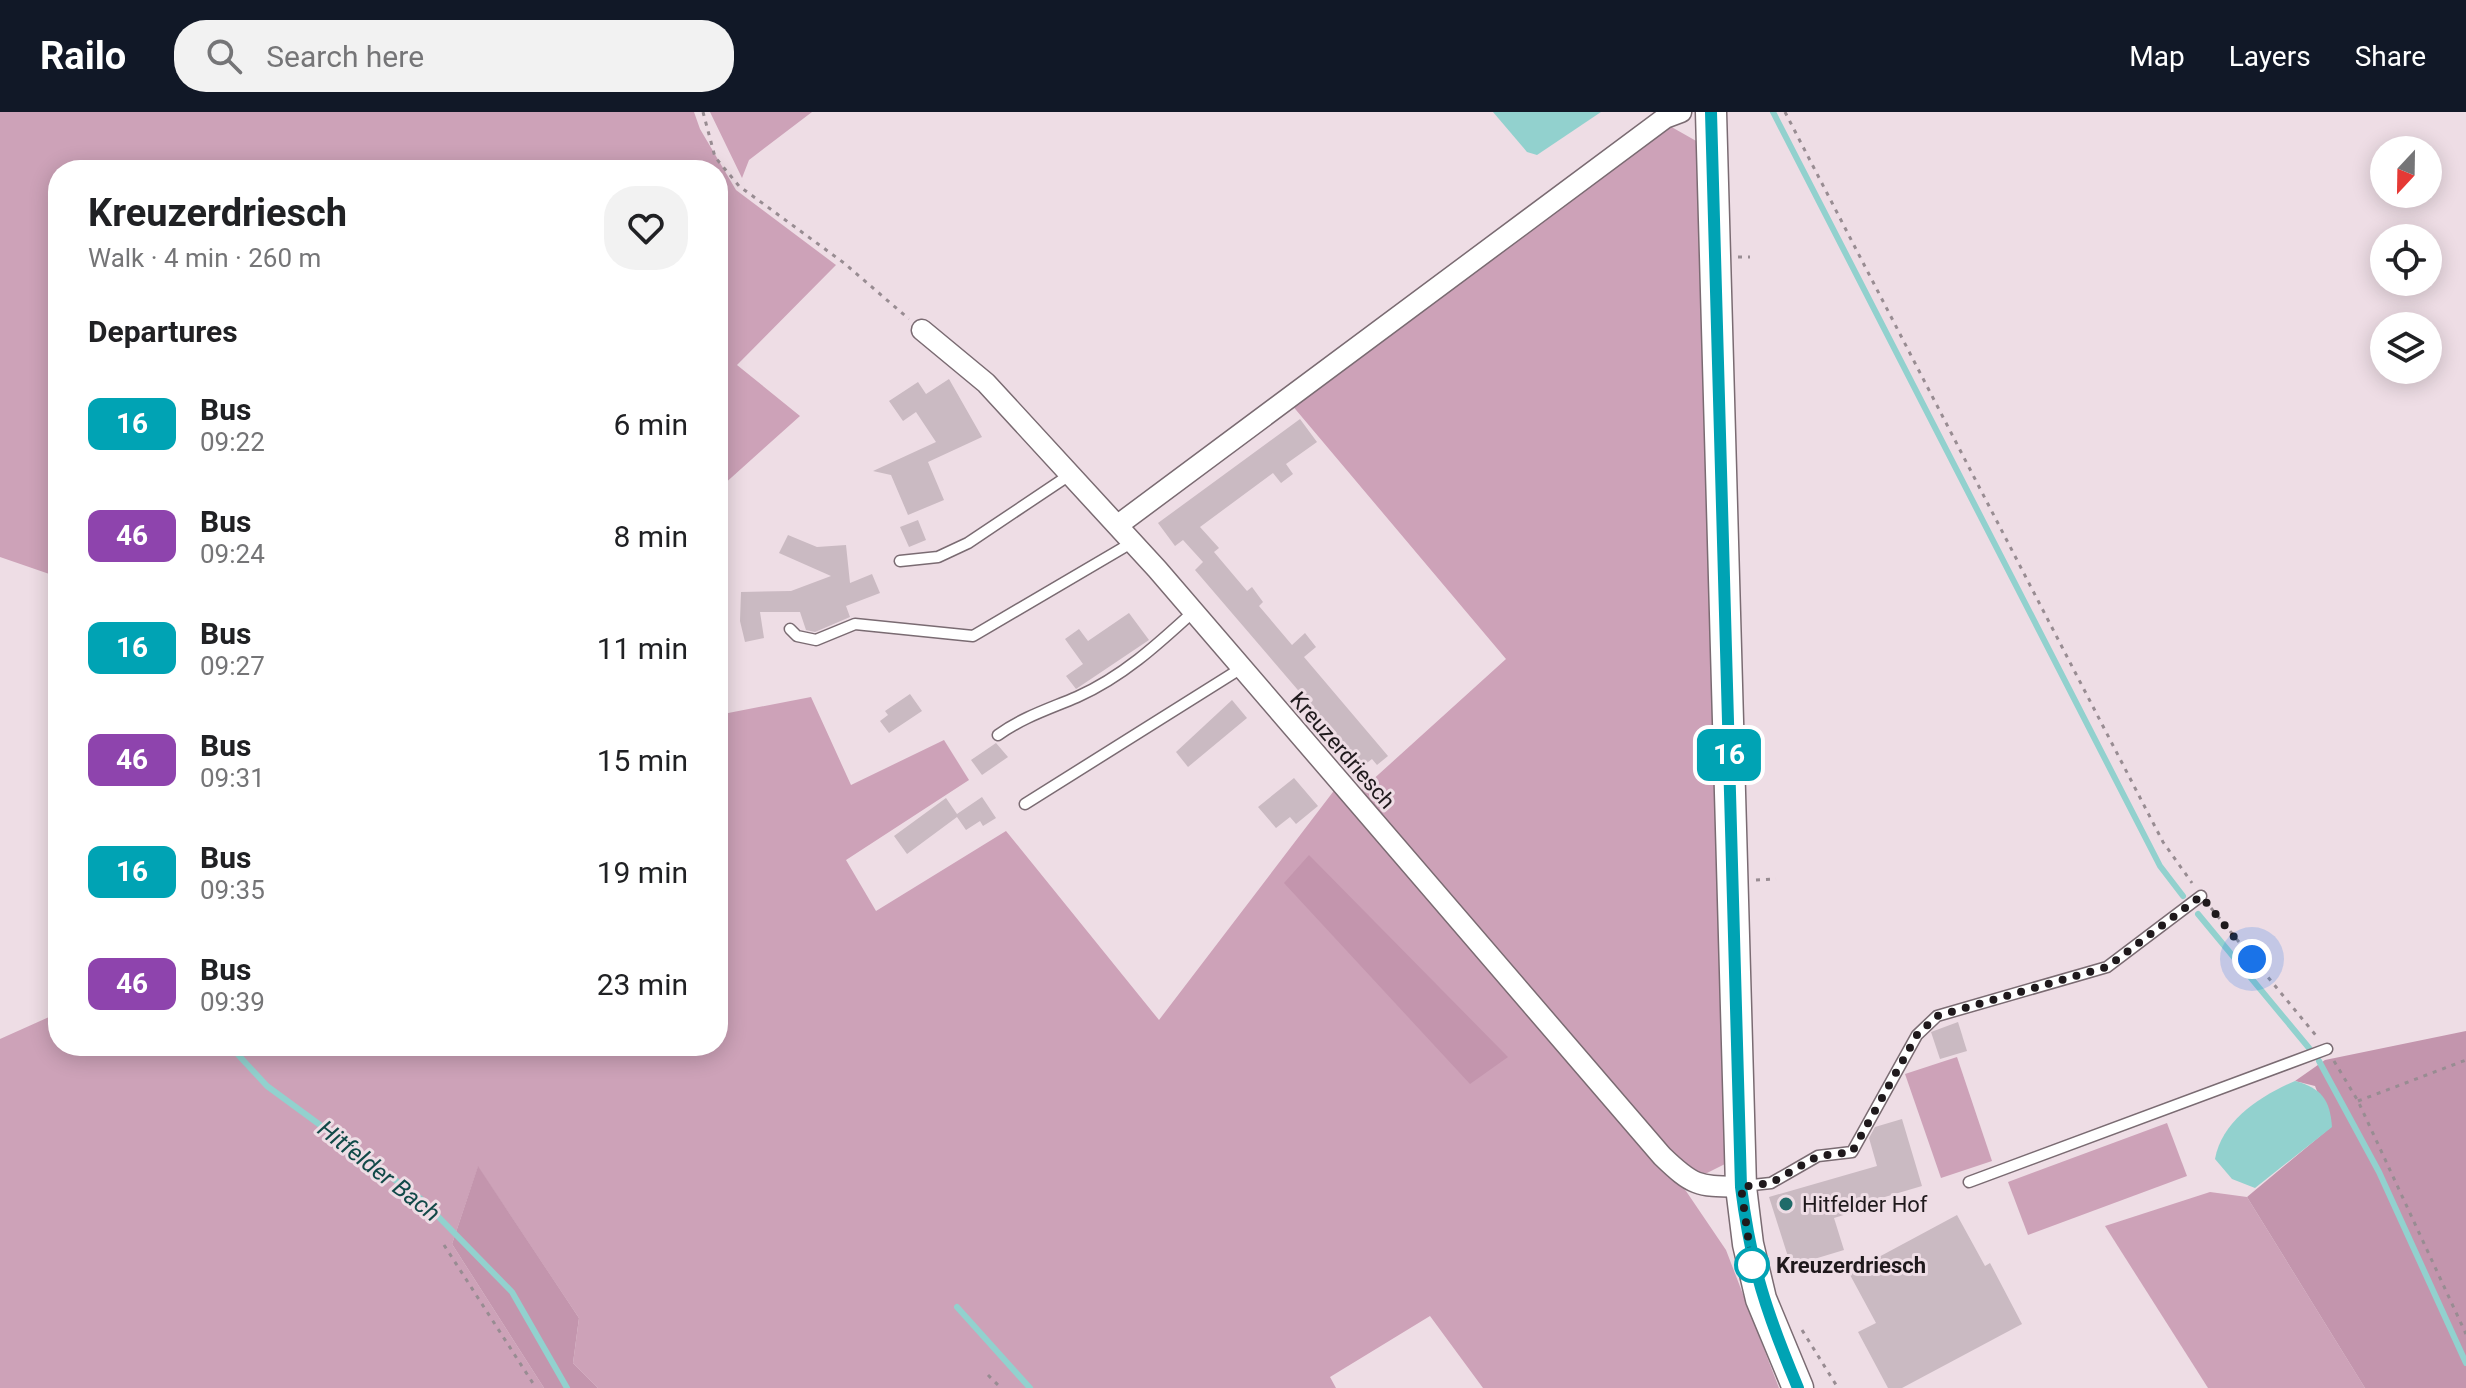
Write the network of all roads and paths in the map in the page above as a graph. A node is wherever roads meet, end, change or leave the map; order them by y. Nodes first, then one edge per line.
1 (703, 112) edge
2 (1681, 112) edge
3 (1711, 112) edge
4 (1785, 112) edge
5 (717, 160) edge
6 (728, 173) edge
7 (922, 330) joint
8 (1071, 474) junction
9 (1118, 525) junction
10 (1133, 542) junction
11 (900, 561) dead end
12 (1193, 612) junction
13 (790, 629) dead end
14 (1240, 669) junction
15 (998, 735) dead end
16 (1025, 804) dead end
17 (2201, 896) junction
18 (2327, 1049) junction
19 (2466, 1060) edge
20 (2358, 1101) junction
21 (1969, 1182) dead end
22 (1741, 1187) junction
23 (444, 1245) dead end
24 (2466, 1334) edge
25 (988, 1375) dead end
26 (536, 1388) edge
27 (1001, 1388) edge
28 (1798, 1388) edge

1 - 5 path
2 - 9 street
3 - 22 main road
4 - 17 path
6 - 7 path
7 - 8 street, Kreuzerdriesch
8 - 9 street, Kreuzerdriesch
8 - 11 lane
9 - 10 street, Kreuzerdriesch
10 - 12 street, Kreuzerdriesch
10 - 13 lane
12 - 14 street, Kreuzerdriesch
12 - 15 lane
14 - 16 lane
14 - 22 street, Kreuzerdriesch
17 - 18 path
17 - 22 lane
18 - 20 path
18 - 21 lane
19 - 20 path
20 - 24 path
22 - 28 main road
23 - 26 path
25 - 27 path

